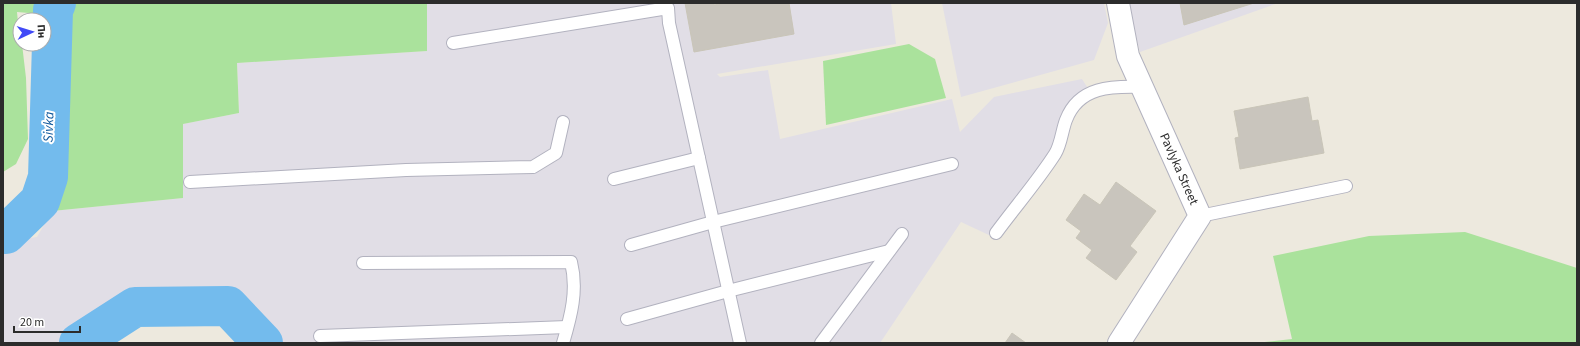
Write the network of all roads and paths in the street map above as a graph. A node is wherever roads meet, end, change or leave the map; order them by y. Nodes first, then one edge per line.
1 (1118, 3) edge
2 (667, 6) edge
3 (453, 43) dead end
4 (1142, 87) junction
5 (563, 122) dead end
6 (699, 158) junction
7 (952, 164) dead end
8 (614, 179) dead end
9 (190, 182) dead end
10 (1346, 186) dead end
11 (1200, 216) junction
12 (713, 222) junction
13 (996, 233) dead end
14 (902, 234) dead end
15 (631, 245) dead end
16 (889, 251) junction
17 (364, 263) dead end
18 (728, 291) junction
19 (627, 319) dead end
20 (567, 327) junction
21 (320, 336) dead end
22 (563, 343) edge
23 (740, 343) edge
24 (822, 343) edge
25 (1119, 343) edge

1 - 4 street, Pavlyka Street
2 - 3 lane
2 - 6 lane
4 - 11 street, Pavlyka Street
4 - 13 lane
5 - 9 lane
6 - 8 lane
6 - 12 lane
7 - 12 lane
10 - 11 lane
11 - 25 street, Pavlyka Street
12 - 15 lane
12 - 18 lane
14 - 16 lane
16 - 18 lane
16 - 24 lane
17 - 20 lane
18 - 19 lane
18 - 23 lane
20 - 21 lane
20 - 22 lane

